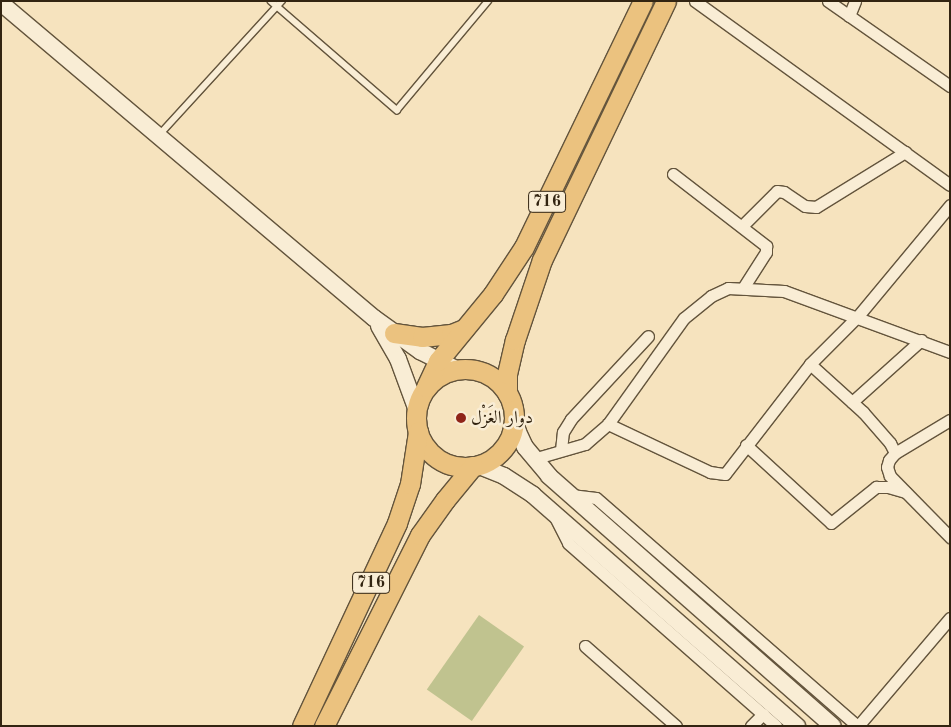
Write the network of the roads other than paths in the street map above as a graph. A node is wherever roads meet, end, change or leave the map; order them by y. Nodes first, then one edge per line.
1 (272, 1) edge
2 (488, 1) edge
3 (643, 1) edge
4 (666, 1) edge
5 (695, 1) edge
6 (828, 1) edge
7 (854, 1) edge
8 (1, 3) edge
9 (280, 4) edge
10 (850, 16) junction
11 (950, 86) edge
12 (158, 136) junction
13 (905, 152) junction
14 (673, 174) dead end
15 (950, 185) edge
16 (950, 206) edge
17 (742, 226) junction
18 (743, 288) junction
19 (858, 316) junction
20 (374, 318) junction
21 (464, 329) junction
22 (394, 332) junction
23 (648, 336) dead end
24 (921, 340) junction
25 (950, 352) edge
26 (438, 360) junction
27 (810, 364) junction
28 (456, 369) junction
29 (426, 387) junction
30 (507, 393) junction
31 (852, 402) junction
32 (416, 408) junction
33 (514, 416) junction
34 (950, 420) edge
35 (608, 424) junction
36 (418, 432) junction
37 (746, 445) junction
38 (561, 450) junction
39 (895, 453) junction
40 (533, 459) junction
41 (475, 466) junction
42 (906, 492) junction
43 (569, 495) junction
44 (553, 513) junction
45 (948, 531) edge
46 (950, 618) edge
47 (585, 646) dead end
48 (763, 714) junction
49 (302, 726) edge
50 (324, 726) edge
51 (676, 726) edge
52 (751, 726) edge
53 (776, 726) edge
54 (797, 726) edge
55 (832, 726) edge
56 (857, 726) edge

1 - 9 lane
2 - 9 lane
3 - 21 main road, 716
4 - 30 main road, 716
5 - 13 street
6 - 10 street
7 - 10 street
8 - 12 main road
9 - 12 lane
10 - 11 street
12 - 20 main road
13 - 15 street
13 - 17 street
14 - 17 street
16 - 19 street
17 - 18 street
18 - 19 street
18 - 35 street
19 - 24 street
19 - 27 street
20 - 22 main road
20 - 32 main road
21 - 22 main road
21 - 26 main road, 716
22 - 26 main road
23 - 38 street
24 - 25 street
24 - 31 street
26 - 28 main road
26 - 29 main road, 716
27 - 31 street
27 - 37 street
28 - 29 main road
28 - 30 main road, 716
29 - 32 main road, 716
30 - 33 main road, 716
31 - 39 street
32 - 36 main road, 716
33 - 40 main road
33 - 41 main road, 716
34 - 39 street
35 - 37 street
35 - 38 street
36 - 41 main road, 716
36 - 49 main road, 716
37 - 42 street
38 - 40 street
39 - 42 street
40 - 43 main road
41 - 44 main road
41 - 50 main road, 716
42 - 45 street
43 - 55 main road
43 - 56 street
44 - 48 street
44 - 54 main road
46 - 56 street
47 - 51 street
48 - 52 street
48 - 53 street

